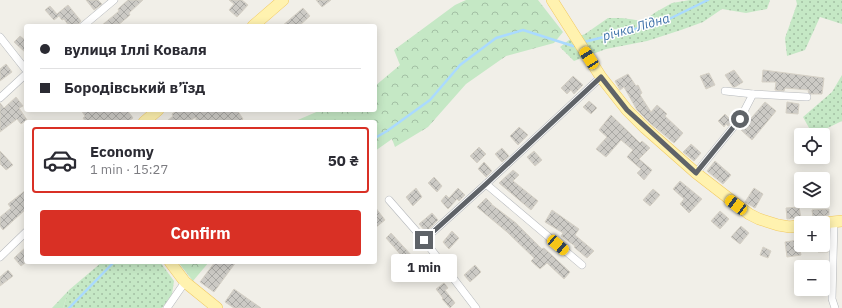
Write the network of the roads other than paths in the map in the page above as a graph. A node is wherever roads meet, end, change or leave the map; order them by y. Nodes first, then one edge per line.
1 (114, 0) edge
2 (283, 0) edge
3 (552, 0) edge
4 (85, 24) edge
5 (255, 24) edge
6 (0, 37) edge
7 (24, 67) edge
8 (24, 76) edge
9 (601, 77) junction
10 (725, 92) dead end
11 (753, 94) junction
12 (0, 98) edge
13 (807, 98) dead end
14 (156, 112) edge
15 (146, 120) edge
16 (696, 173) junction
17 (486, 184) junction
18 (389, 200) dead end
19 (833, 222) edge
20 (794, 227) edge
21 (24, 234) edge
22 (424, 240) junction
23 (0, 257) edge
24 (172, 264) edge
25 (582, 265) dead end
26 (186, 282) junction
27 (167, 308) edge
28 (217, 308) edge
29 (476, 308) edge
30 (835, 308) edge

1 - 4 street
2 - 5 main road
3 - 9 main road
6 - 7 street
8 - 12 street
9 - 16 main road
9 - 17 street
10 - 11 street
11 - 13 street
11 - 16 street
14 - 15 main road
16 - 20 main road
17 - 22 street
17 - 25 street
18 - 22 street
19 - 30 street
21 - 23 street
22 - 29 street
24 - 26 main road
26 - 27 street
26 - 28 main road

